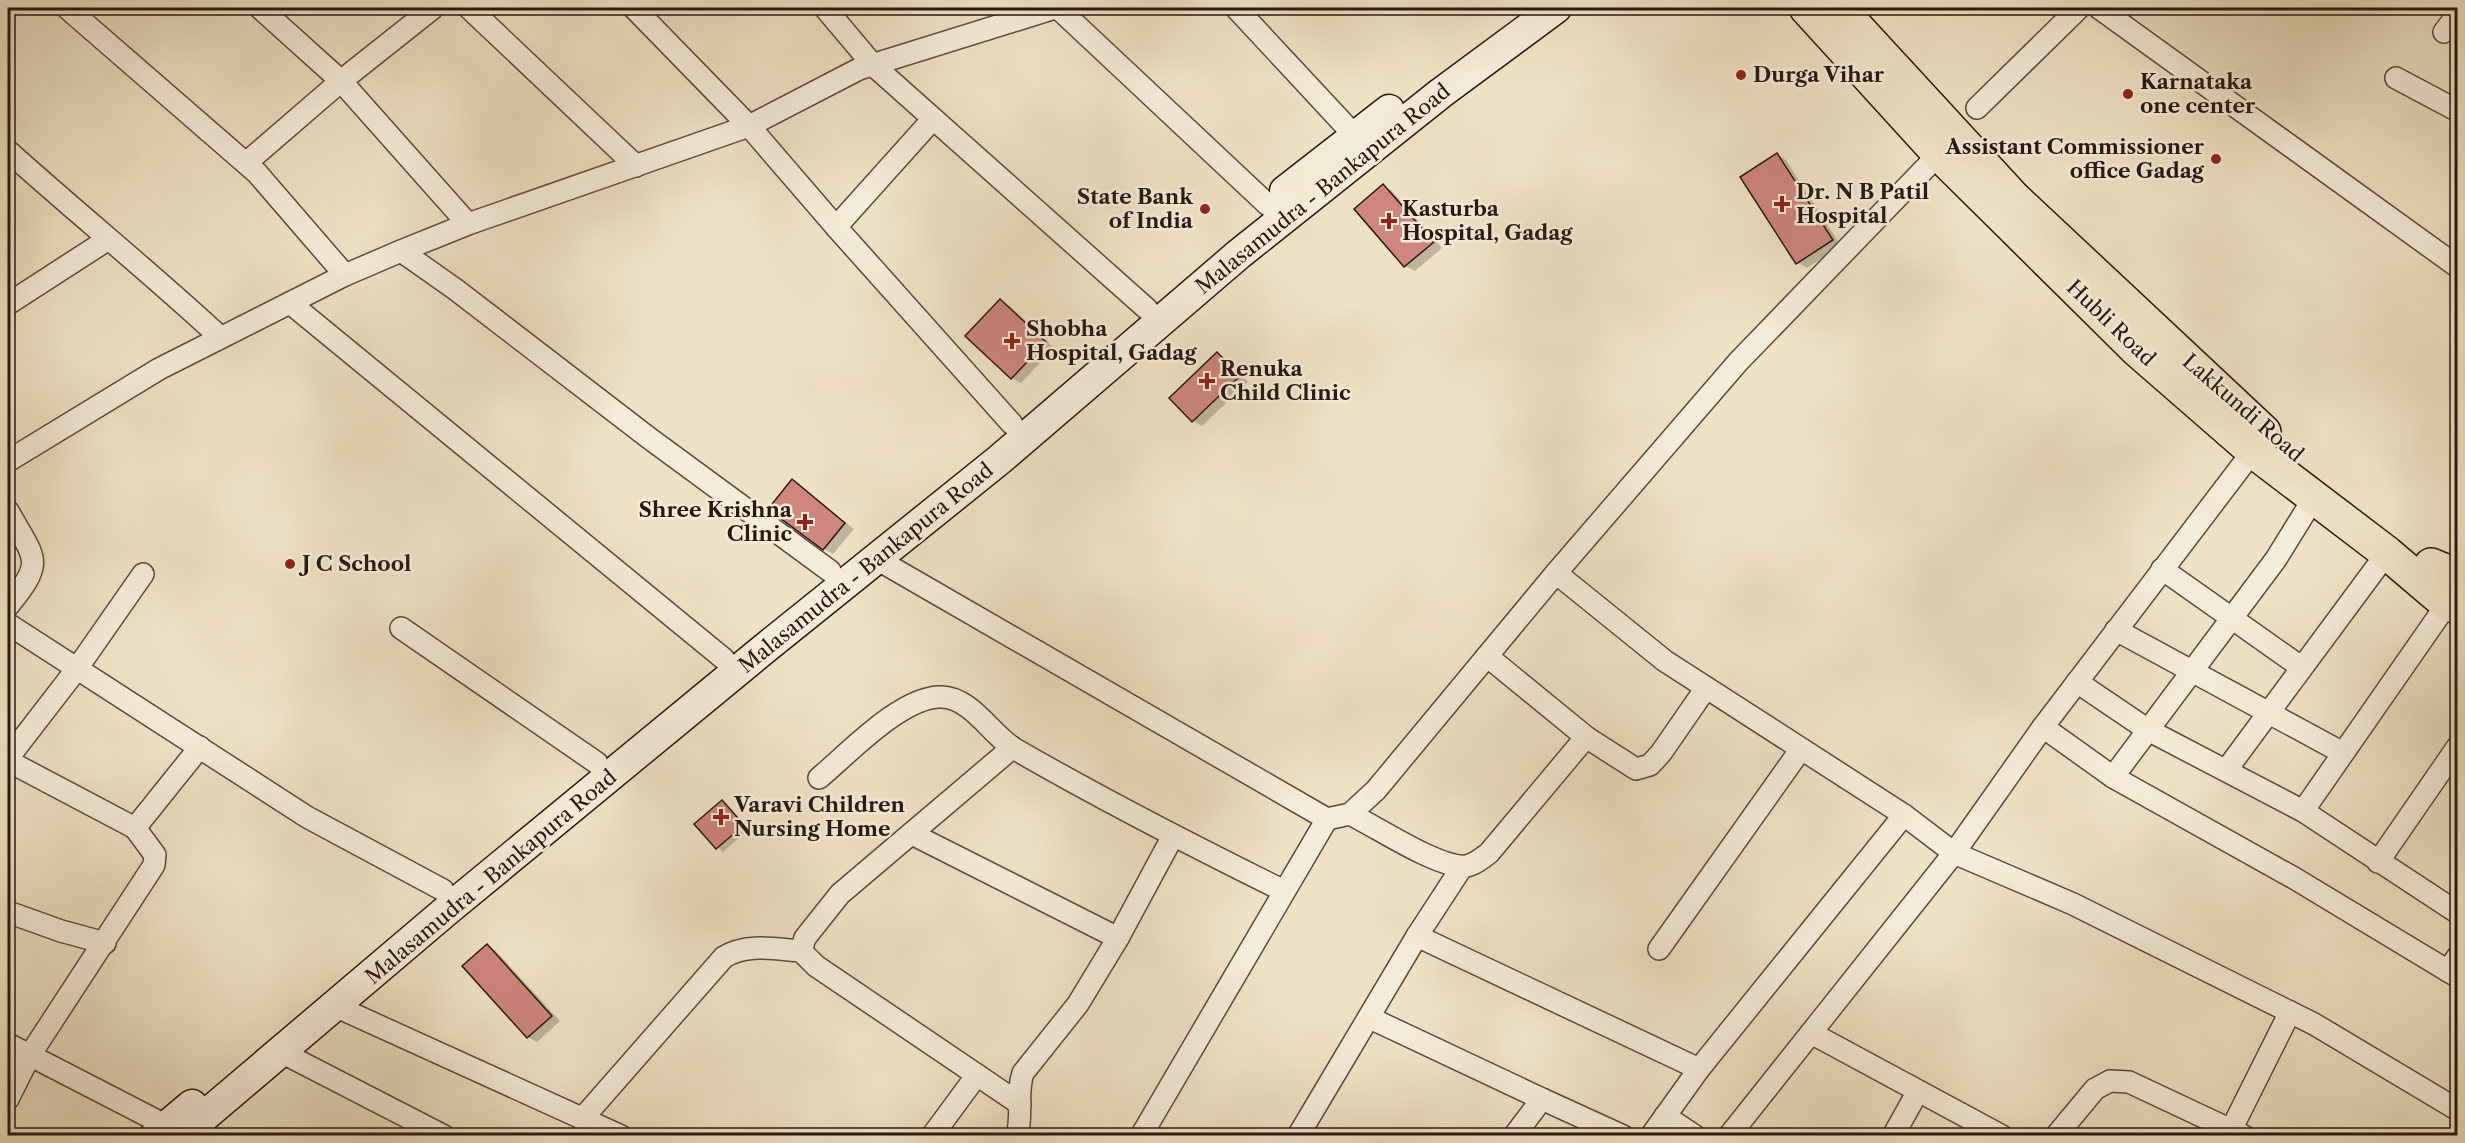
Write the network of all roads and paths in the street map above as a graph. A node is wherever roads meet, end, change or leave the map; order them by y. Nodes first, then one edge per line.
1 (67, 8) edge
2 (260, 8) edge
3 (429, 8) edge
4 (469, 8) edge
5 (634, 8) edge
6 (825, 8) edge
7 (1056, 8) edge
8 (1236, 8) edge
9 (1522, 8) edge
10 (1556, 8) edge
11 (1806, 8) edge
12 (1839, 8) edge
13 (2079, 8) edge
14 (2099, 8) edge
15 (2457, 14) edge
16 (2444, 32) dead end
17 (873, 65) junction
18 (2396, 78) dead end
19 (341, 81) junction
20 (1977, 108) dead end
21 (2457, 111) edge
22 (933, 120) junction
23 (749, 126) junction
24 (1355, 136) junction
25 (8, 151) edge
26 (1939, 154) junction
27 (246, 164) junction
28 (636, 166) junction
29 (1268, 205) junction
30 (468, 224) junction
31 (836, 227) junction
32 (107, 240) junction
33 (400, 251) junction
34 (2457, 267) edge
35 (345, 276) junction
36 (290, 303) junction
37 (8, 304) edge
38 (1147, 309) junction
39 (220, 337) junction
40 (1012, 424) junction
41 (2253, 451) junction
42 (8, 461) edge
43 (2314, 496) junction
44 (8, 511) edge
45 (2387, 553) junction
46 (875, 558) junction
47 (2162, 569) junction
48 (830, 571) junction
49 (1556, 573) junction
50 (143, 574) dead end
51 (2451, 593) edge
52 (8, 606) edge
53 (2233, 616) junction
54 (8, 624) edge
55 (400, 628) dead end
56 (2116, 630) junction
57 (1487, 656) junction
58 (724, 659) junction
59 (2301, 667) junction
60 (76, 670) junction
61 (2193, 670) junction
62 (2077, 682) junction
63 (1706, 688) junction
64 (2268, 713) junction
65 (2043, 728) junction
66 (2148, 730) junction
67 (1586, 737) junction
68 (2457, 746) edge
69 (200, 747) junction
70 (1012, 747) junction
71 (1801, 749) junction
72 (2343, 753) junction
73 (8, 759) edge
74 (597, 763) junction
75 (2227, 769) junction
76 (2113, 777) junction
77 (819, 778) dead end
78 (2303, 811) junction
79 (1350, 814) junction
80 (1904, 815) junction
81 (1327, 819) junction
82 (135, 828) junction
83 (912, 834) junction
84 (1173, 836) junction
85 (1954, 853) junction
86 (2378, 862) junction
87 (1462, 867) junction
88 (443, 890) junction
89 (1284, 891) junction
90 (8, 912) edge
91 (2457, 913) edge
92 (1417, 936) junction
93 (1118, 938) junction
94 (105, 943) junction
95 (1659, 949) dead end
96 (801, 951) junction
97 (2454, 968) edge
98 (335, 1006) junction
99 (2290, 1012) junction
100 (1370, 1018) junction
101 (1811, 1033) junction
102 (8, 1044) edge
103 (282, 1052) junction
104 (30, 1055) junction
105 (1700, 1069) junction
106 (977, 1075) junction
107 (1918, 1091) junction
108 (8, 1099) edge
109 (1542, 1099) junction
110 (1020, 1104) junction
111 (2457, 1110) edge
112 (1665, 1116) junction
113 (582, 1119) junction
114 (168, 1132) edge
115 (2237, 1133) edge
116 (444, 1136) edge
117 (621, 1136) edge
118 (932, 1136) edge
119 (1017, 1136) edge
120 (1141, 1136) edge
121 (1298, 1136) edge
122 (1514, 1136) edge
123 (1623, 1136) edge
124 (1651, 1136) edge
125 (1695, 1136) edge
126 (1729, 1136) edge
127 (1893, 1136) edge
128 (2002, 1136) edge
129 (2056, 1136) edge

1 - 27 street
2 - 19 street
3 - 19 street
4 - 28 street
5 - 23 street
6 - 17 street
7 - 17 street
7 - 29 street
8 - 24 street
9 - 24 main road
10 - 46 main road, Malasamudra - Bankapura Road
11 - 26 main road, Hubli Road
12 - 51 main road, Lakkundi Road
13 - 20 street
14 - 34 street
15 - 16 street
17 - 22 street
17 - 23 street
18 - 21 street
19 - 27 street
19 - 30 street
22 - 31 street
22 - 38 street
23 - 28 street
23 - 31 street
24 - 29 main road
25 - 32 street
26 - 41 main road, Hubli Road
26 - 49 street
27 - 35 street
28 - 30 street
29 - 38 main road
30 - 33 street
31 - 40 street
32 - 37 street
32 - 39 street
33 - 35 street
33 - 48 street
35 - 36 street
36 - 39 street
36 - 58 street
38 - 40 main road
39 - 42 street
40 - 48 main road
41 - 43 main road, Hubli Road
41 - 47 street
43 - 45 main road, Hubli Road
43 - 53 street
44 - 52 street
45 - 51 main road, Hubli Road
45 - 59 street
46 - 81 street
46 - 98 main road, Malasamudra - Bankapura Road
47 - 53 street
47 - 56 street
48 - 58 main road
49 - 57 street
49 - 63 street
50 - 60 street
51 - 72 street
53 - 59 street
53 - 61 street
54 - 60 street
55 - 74 street
56 - 61 street
56 - 62 street
57 - 67 street
57 - 79 street
58 - 74 main road
59 - 64 street
60 - 69 street
60 - 73 street
61 - 64 street
61 - 66 street
62 - 65 street
62 - 66 street
63 - 67 street
63 - 71 street
64 - 72 street
64 - 75 street
65 - 76 street
65 - 85 street
66 - 75 street
66 - 76 street
67 - 87 street
68 - 86 street
69 - 82 street
69 - 88 street
70 - 77 street
70 - 83 street
70 - 84 street
71 - 80 street
71 - 95 street
72 - 78 street
73 - 82 street
74 - 88 main road
75 - 78 street
76 - 97 street
78 - 86 street
79 - 81 street
79 - 87 street
80 - 85 street
80 - 105 street
81 - 89 street
82 - 94 street
83 - 93 street
83 - 96 street
84 - 89 street
84 - 93 street
85 - 99 street
85 - 101 street
86 - 91 street
87 - 92 street
88 - 114 main road
89 - 120 street
90 - 94 street
92 - 100 street
92 - 105 street
93 - 110 street
94 - 104 street
96 - 106 street
96 - 113 street
98 - 103 main road, Malasamudra - Bankapura Road
98 - 113 street
99 - 111 street
99 - 115 street
100 - 109 street
100 - 121 street
101 - 107 street
101 - 126 street
102 - 104 street
103 - 114 main road, Malasamudra - Bankapura Road
103 - 116 street
104 - 108 street
104 - 114 street
105 - 112 street
106 - 110 street
106 - 118 street
107 - 127 street
107 - 128 street
109 - 122 street
109 - 123 street
110 - 119 street
112 - 124 street
112 - 125 street
113 - 117 street
115 - 129 street

